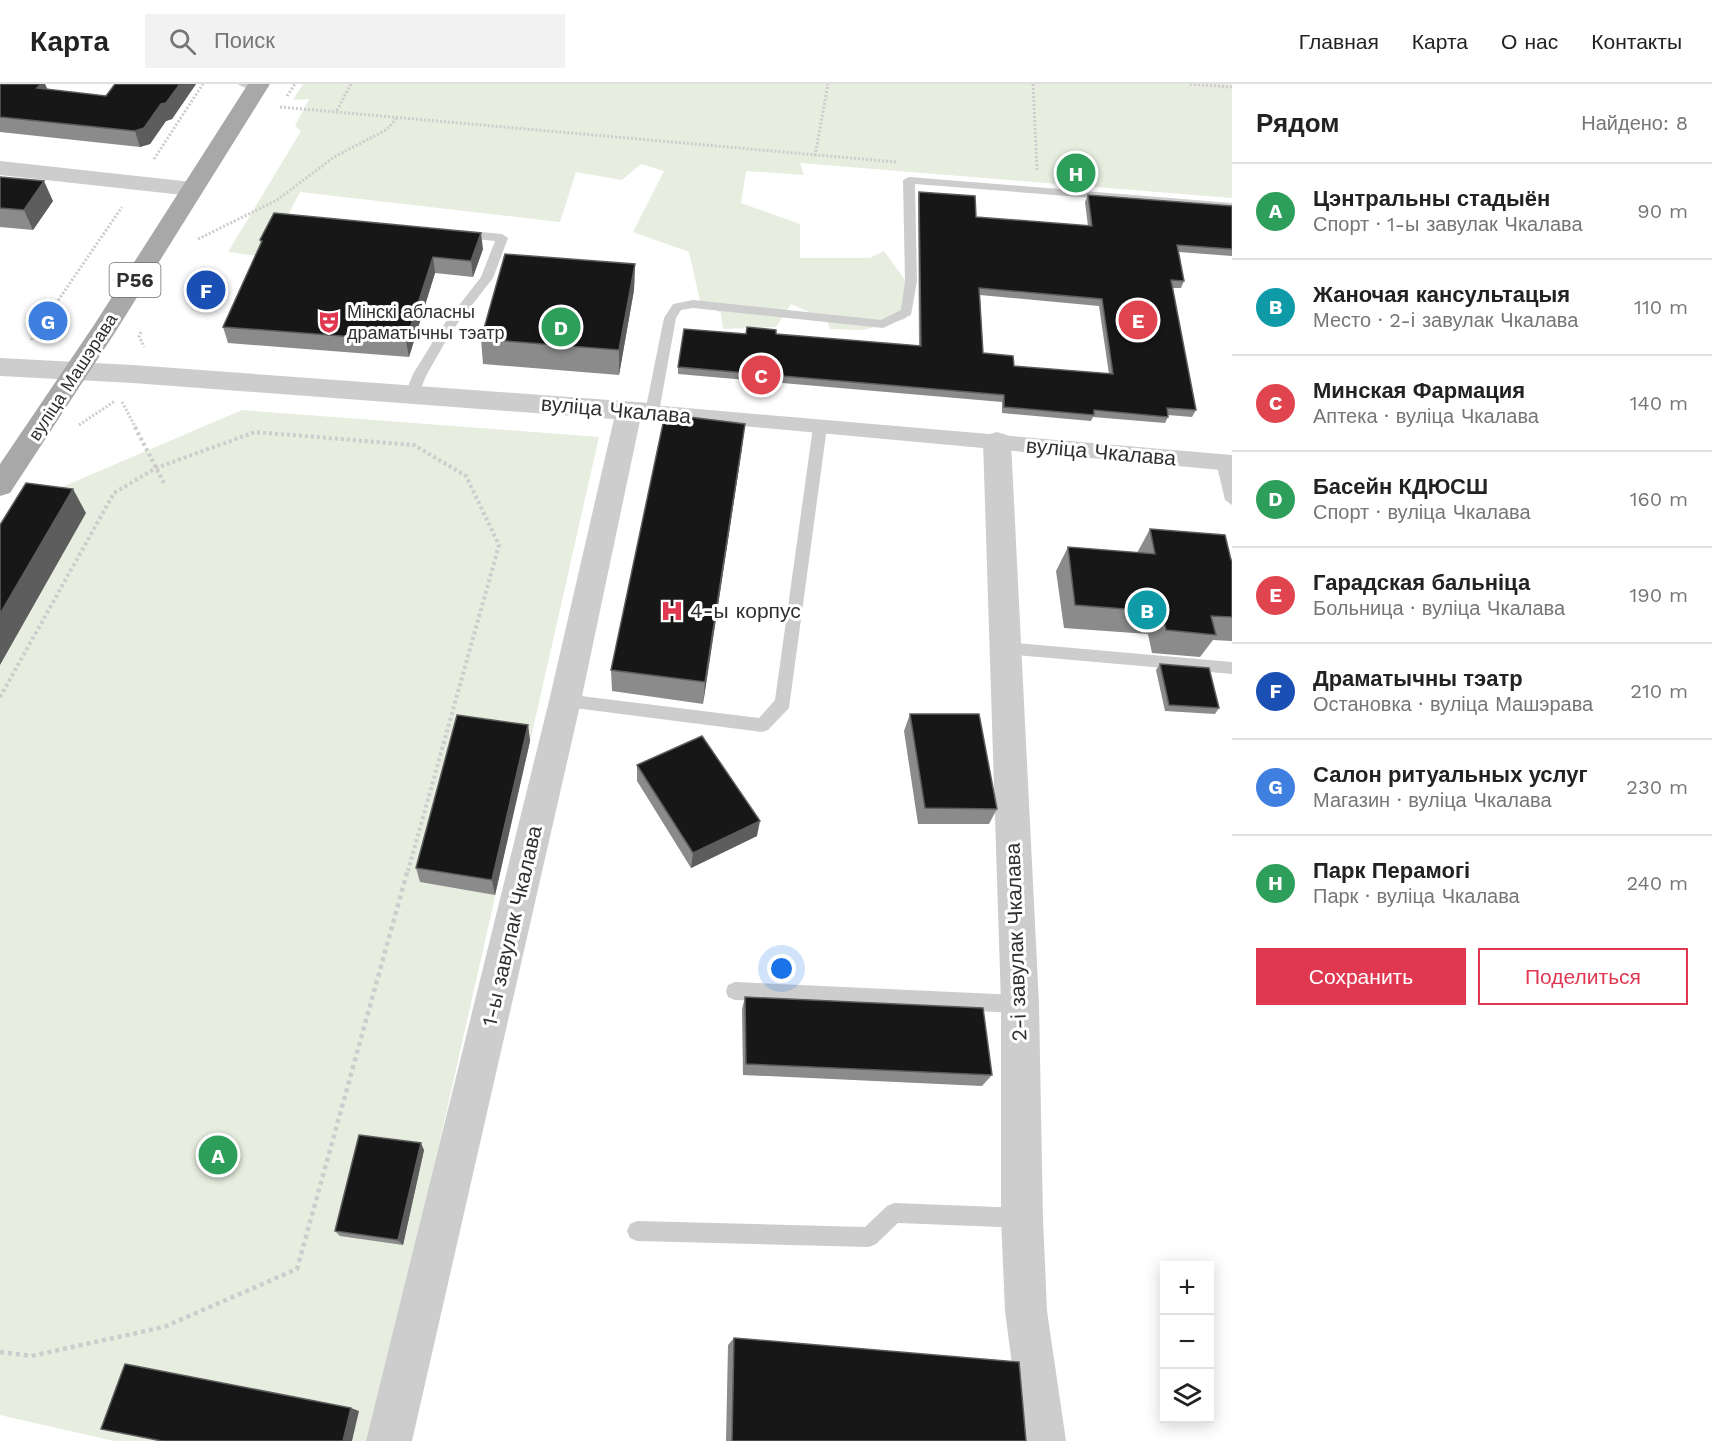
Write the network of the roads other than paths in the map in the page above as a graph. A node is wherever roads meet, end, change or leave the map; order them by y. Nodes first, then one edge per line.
1 (254, 84) edge
2 (0, 168) edge
3 (192, 189) junction
4 (1232, 206) edge
5 (446, 233) edge
6 (0, 367) edge
7 (77, 370) junction
8 (412, 394) junction
9 (641, 411) junction
10 (820, 427) junction
11 (997, 442) junction
12 (1227, 463) edge
13 (0, 486) edge
14 (1232, 500) edge
15 (1005, 648) junction
16 (1232, 668) edge
17 (565, 701) junction
18 (735, 991) dead end
19 (1020, 1004) junction
20 (1022, 1218) junction
21 (637, 1231) dead end
22 (389, 1441) edge
23 (1044, 1441) edge

1 - 3 main road, вуліца Машэрава / Р56
2 - 3 street
3 - 7 main road, вуліца Машэрава / Р56
4 - 9 lane
5 - 8 lane
6 - 7 street, вуліца Чкалава
7 - 8 street, вуліца Чкалава
7 - 13 main road, вуліца Машэрава / Р56
8 - 9 street, вуліца Чкалава
9 - 10 street, вуліца Чкалава
9 - 17 street, 1-ы завулак Чкалава
10 - 11 street, вуліца Чкалава
10 - 17 lane
11 - 12 street, вуліца Чкалава
11 - 15 street, 2-і завулак Чкалава
12 - 14 lane
15 - 16 lane
15 - 19 street, 2-і завулак Чкалава
17 - 22 street, 1-ы завулак Чкалава
18 - 19 lane
19 - 20 street, 2-і завулак Чкалава
20 - 21 lane
20 - 23 street, 2-і завулак Чкалава

